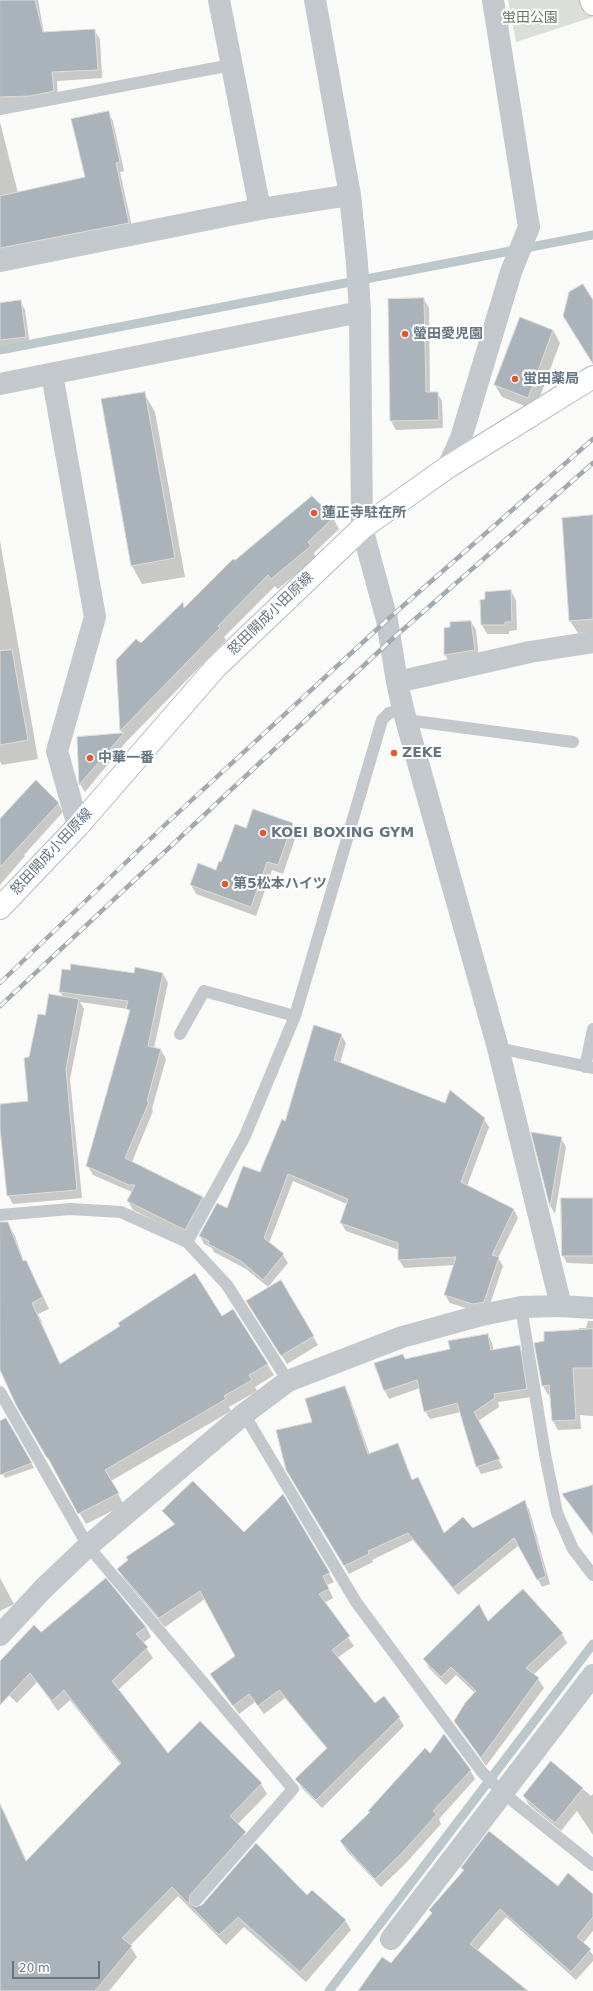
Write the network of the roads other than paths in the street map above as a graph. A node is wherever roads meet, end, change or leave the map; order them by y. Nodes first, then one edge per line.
1 (219, 0) edge
2 (316, 0) edge
3 (493, 0) edge
4 (591, 0) edge
5 (593, 4) edge
6 (232, 65) junction
7 (0, 109) edge
8 (350, 195) junction
9 (260, 209) junction
10 (0, 260) edge
11 (360, 312) junction
12 (52, 374) junction
13 (593, 377) edge
14 (0, 384) edge
15 (448, 467) junction
16 (362, 528) junction
17 (593, 642) edge
18 (397, 682) junction
19 (405, 714) junction
20 (573, 742) dead end
21 (78, 826) junction
22 (0, 908) edge
23 (295, 1016) junction
24 (593, 1029) edge
25 (180, 1034) dead end
26 (498, 1048) junction
27 (589, 1068) edge
28 (0, 1215) edge
29 (187, 1242) junction
30 (561, 1306) junction
31 (522, 1307) junction
32 (593, 1308) edge
33 (288, 1381) junction
34 (0, 1392) edge
35 (244, 1414) junction
36 (88, 1546) junction
37 (593, 1575) edge
38 (0, 1635) edge
39 (593, 1675) edge
40 (504, 1793) junction
41 (593, 1865) edge
42 (196, 1900) dead end
43 (391, 1939) dead end

1 - 6 street
2 - 8 street
3 - 15 street
4 - 5 main road
6 - 7 lane
6 - 9 street
8 - 9 street
8 - 11 street
9 - 10 street
11 - 12 street
11 - 16 street
12 - 14 street
12 - 21 street
13 - 15 main road, 怒田開成小田原線
15 - 16 main road, 怒田開成小田原線
16 - 18 street
16 - 21 main road, 怒田開成小田原線
17 - 18 street
18 - 19 street
19 - 20 lane
19 - 23 lane
19 - 26 street
21 - 22 main road, 怒田開成小田原線
23 - 25 lane
23 - 29 lane
24 - 27 lane
26 - 27 lane
26 - 30 street
28 - 29 lane
29 - 33 lane
30 - 31 street
30 - 32 street
31 - 33 street
31 - 37 lane
33 - 35 street
34 - 36 lane
35 - 36 street
35 - 40 lane
36 - 38 street
36 - 42 lane
39 - 40 street
40 - 41 lane
40 - 43 street

